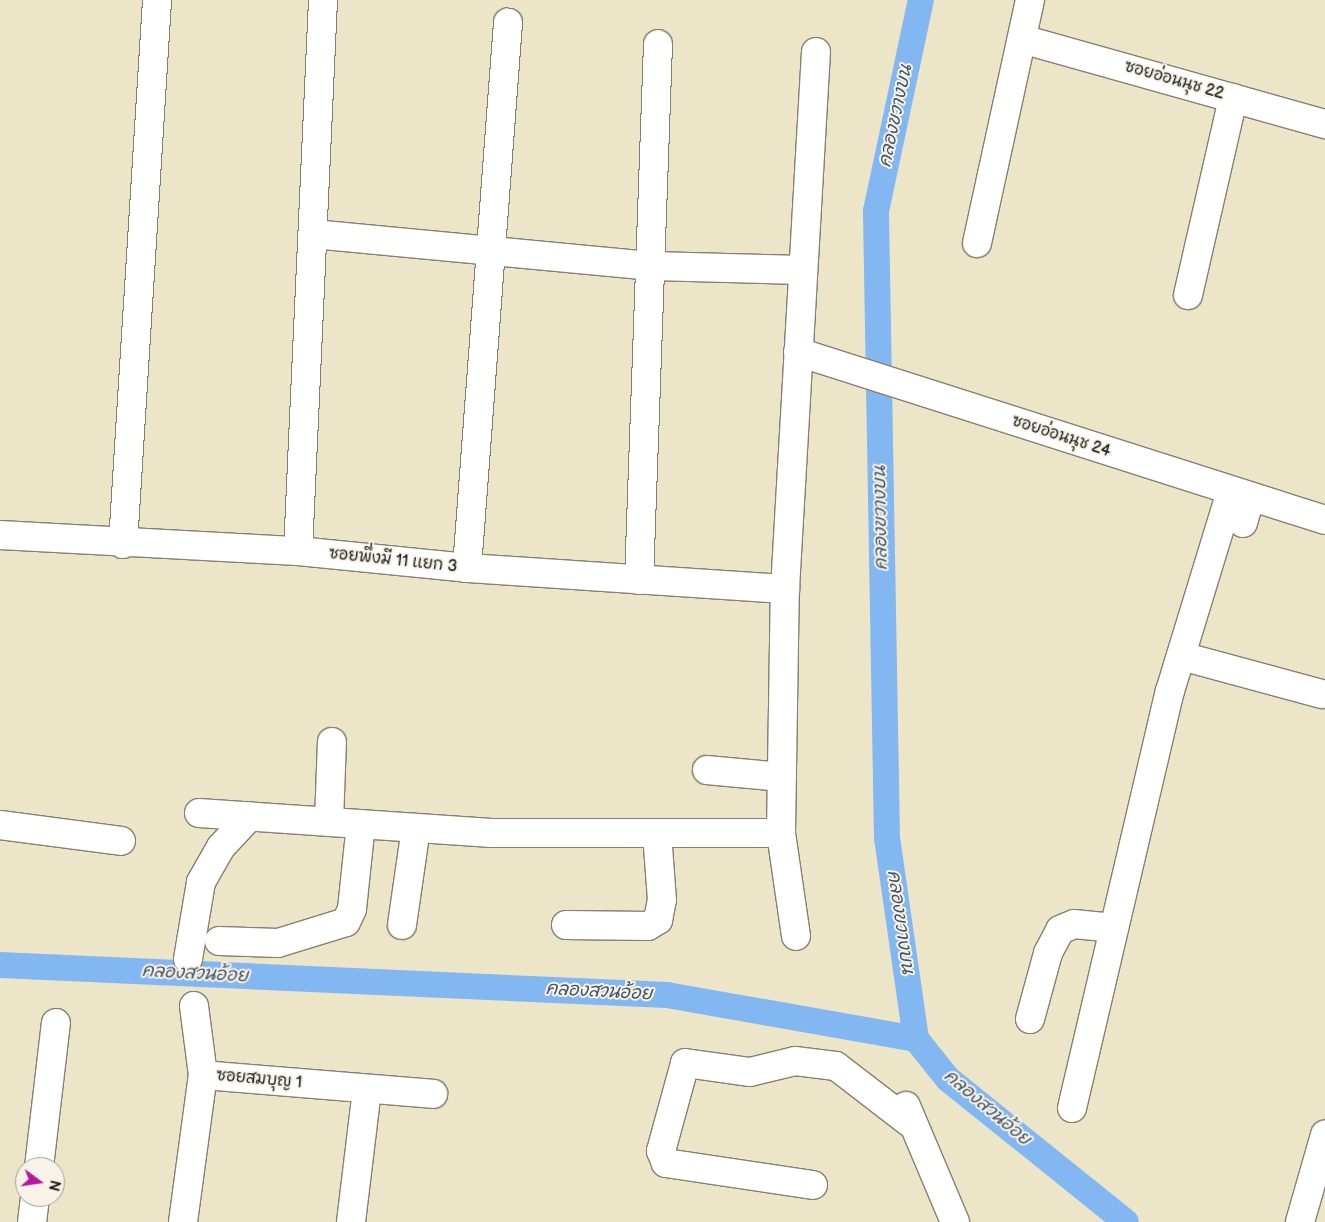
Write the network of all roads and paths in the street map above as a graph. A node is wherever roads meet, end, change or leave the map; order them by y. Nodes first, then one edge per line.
1 (157, 0) edge
2 (323, 0) edge
3 (1030, 0) edge
4 (508, 23) dead end
5 (1022, 39) junction
6 (658, 44) dead end
7 (816, 52) dead end
8 (1233, 98) junction
9 (1325, 124) edge
10 (313, 234) junction
11 (977, 243) dead end
12 (489, 249) junction
13 (652, 266) junction
14 (802, 270) junction
15 (1188, 295) dead end
16 (798, 352) junction
17 (1241, 504) junction
18 (1325, 520) edge
19 (0, 535) edge
20 (124, 544) junction
21 (298, 551) junction
22 (467, 568) junction
23 (638, 580) junction
24 (785, 589) junction
25 (1181, 656) junction
26 (1322, 694) dead end
27 (332, 742) dead end
28 (707, 770) dead end
29 (782, 777) junction
30 (199, 813) dead end
31 (250, 816) junction
32 (329, 822) junction
33 (361, 824) junction
34 (0, 825) edge
35 (416, 828) junction
36 (657, 833) junction
37 (781, 834) junction
38 (121, 841) dead end
39 (402, 925) dead end
40 (566, 925) dead end
41 (1114, 928) junction
42 (796, 936) dead end
43 (219, 941) dead end
44 (188, 959) dead end
45 (194, 1006) dead end
46 (1030, 1019) dead end
47 (56, 1023) dead end
48 (203, 1075) junction
49 (367, 1089) junction
50 (433, 1094) dead end
51 (1072, 1108) dead end
52 (1325, 1135) edge
53 (40, 1157) edge
54 (813, 1185) dead end
55 (34, 1207) edge
56 (32, 1222) edge
57 (183, 1222) edge
58 (351, 1222) edge
59 (955, 1222) edge
60 (1300, 1222) edge

1 - 20 street
2 - 10 street
3 - 5 street
4 - 12 street
5 - 8 street, ซอยอ่อนนุช 22
5 - 11 street
6 - 13 street
7 - 14 street
8 - 9 street, ซอยอ่อนนุช 22
8 - 15 street
10 - 12 street
10 - 21 street
12 - 13 street
12 - 22 street
13 - 14 street
13 - 23 street
14 - 16 street
16 - 17 street, ซอยอ่อนนุช 24
16 - 24 street
17 - 18 street, ซอยอ่อนนุช 24
17 - 25 street
19 - 20 street, ซอยพึ่งมี 11 แยก 3
20 - 21 street, ซอยพึ่งมี 11 แยก 3
21 - 22 street, ซอยพึ่งมี 11 แยก 3
22 - 23 street, ซอยพึ่งมี 11 แยก 3
23 - 24 street, ซอยพึ่งมี 11 แยก 3
24 - 29 street
25 - 26 street
25 - 41 street
27 - 32 street
28 - 29 street
29 - 37 street
30 - 31 street
31 - 32 street
31 - 44 street
32 - 33 street
33 - 35 street
33 - 43 street
34 - 38 street
35 - 36 street
35 - 39 street
36 - 37 street
36 - 40 street
37 - 42 street
41 - 46 street
41 - 51 street
45 - 48 street
47 - 53 street
48 - 49 street, ซอยสมบุญ 1
48 - 57 street, ซอยสมบุญ 1
49 - 50 street, ซอยสมบุญ 1
49 - 58 street
52 - 60 street
54 - 59 street
55 - 56 street

